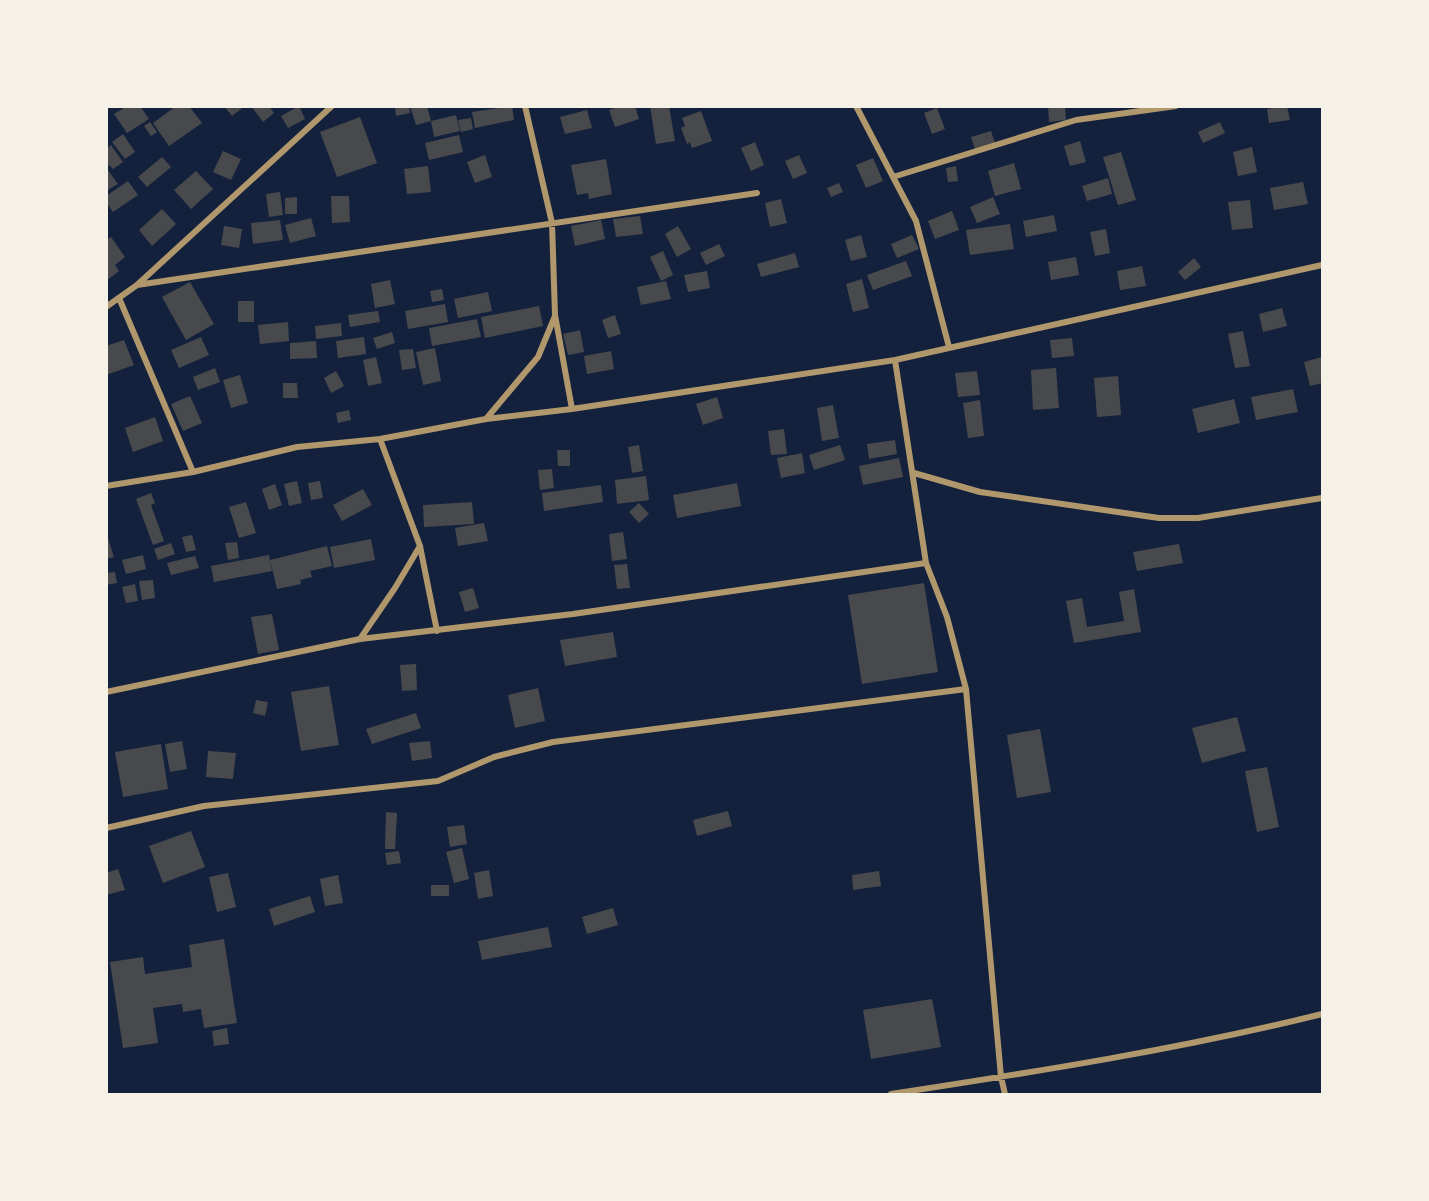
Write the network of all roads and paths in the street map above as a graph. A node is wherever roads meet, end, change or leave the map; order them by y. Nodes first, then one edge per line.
1 (332, 106) edge
2 (525, 106) edge
3 (856, 106) edge
4 (1176, 106) edge
5 (893, 177) junction
6 (756, 193) dead end
7 (552, 223) junction
8 (1323, 265) edge
9 (136, 285) junction
10 (119, 298) junction
11 (106, 307) edge
12 (555, 315) junction
13 (949, 347) junction
14 (895, 360) junction
15 (572, 410) junction
16 (486, 419) junction
17 (380, 440) junction
18 (193, 472) junction
19 (914, 473) junction
20 (106, 486) edge
21 (1323, 498) edge
22 (420, 546) junction
23 (926, 562) junction
24 (437, 631) junction
25 (360, 639) junction
26 (966, 689) junction
27 (106, 692) edge
28 (106, 828) edge
29 (1323, 1014) edge
30 (1001, 1077) junction
31 (891, 1095) edge
32 (1005, 1095) edge

1 - 9 street
2 - 7 street
3 - 5 street
4 - 5 street
5 - 13 street
6 - 7 street
7 - 9 street
7 - 12 street
8 - 13 street
9 - 10 street
10 - 11 street
10 - 18 street
12 - 15 street
12 - 16 street
13 - 14 street
14 - 15 street
14 - 19 street
15 - 16 street
16 - 17 street
17 - 18 street
17 - 22 street
18 - 20 street
19 - 21 street
19 - 23 street
22 - 24 street
22 - 25 street
23 - 24 street
23 - 26 street
24 - 25 street
25 - 27 street
26 - 28 street
26 - 30 street
29 - 30 street
30 - 31 street
30 - 32 street

